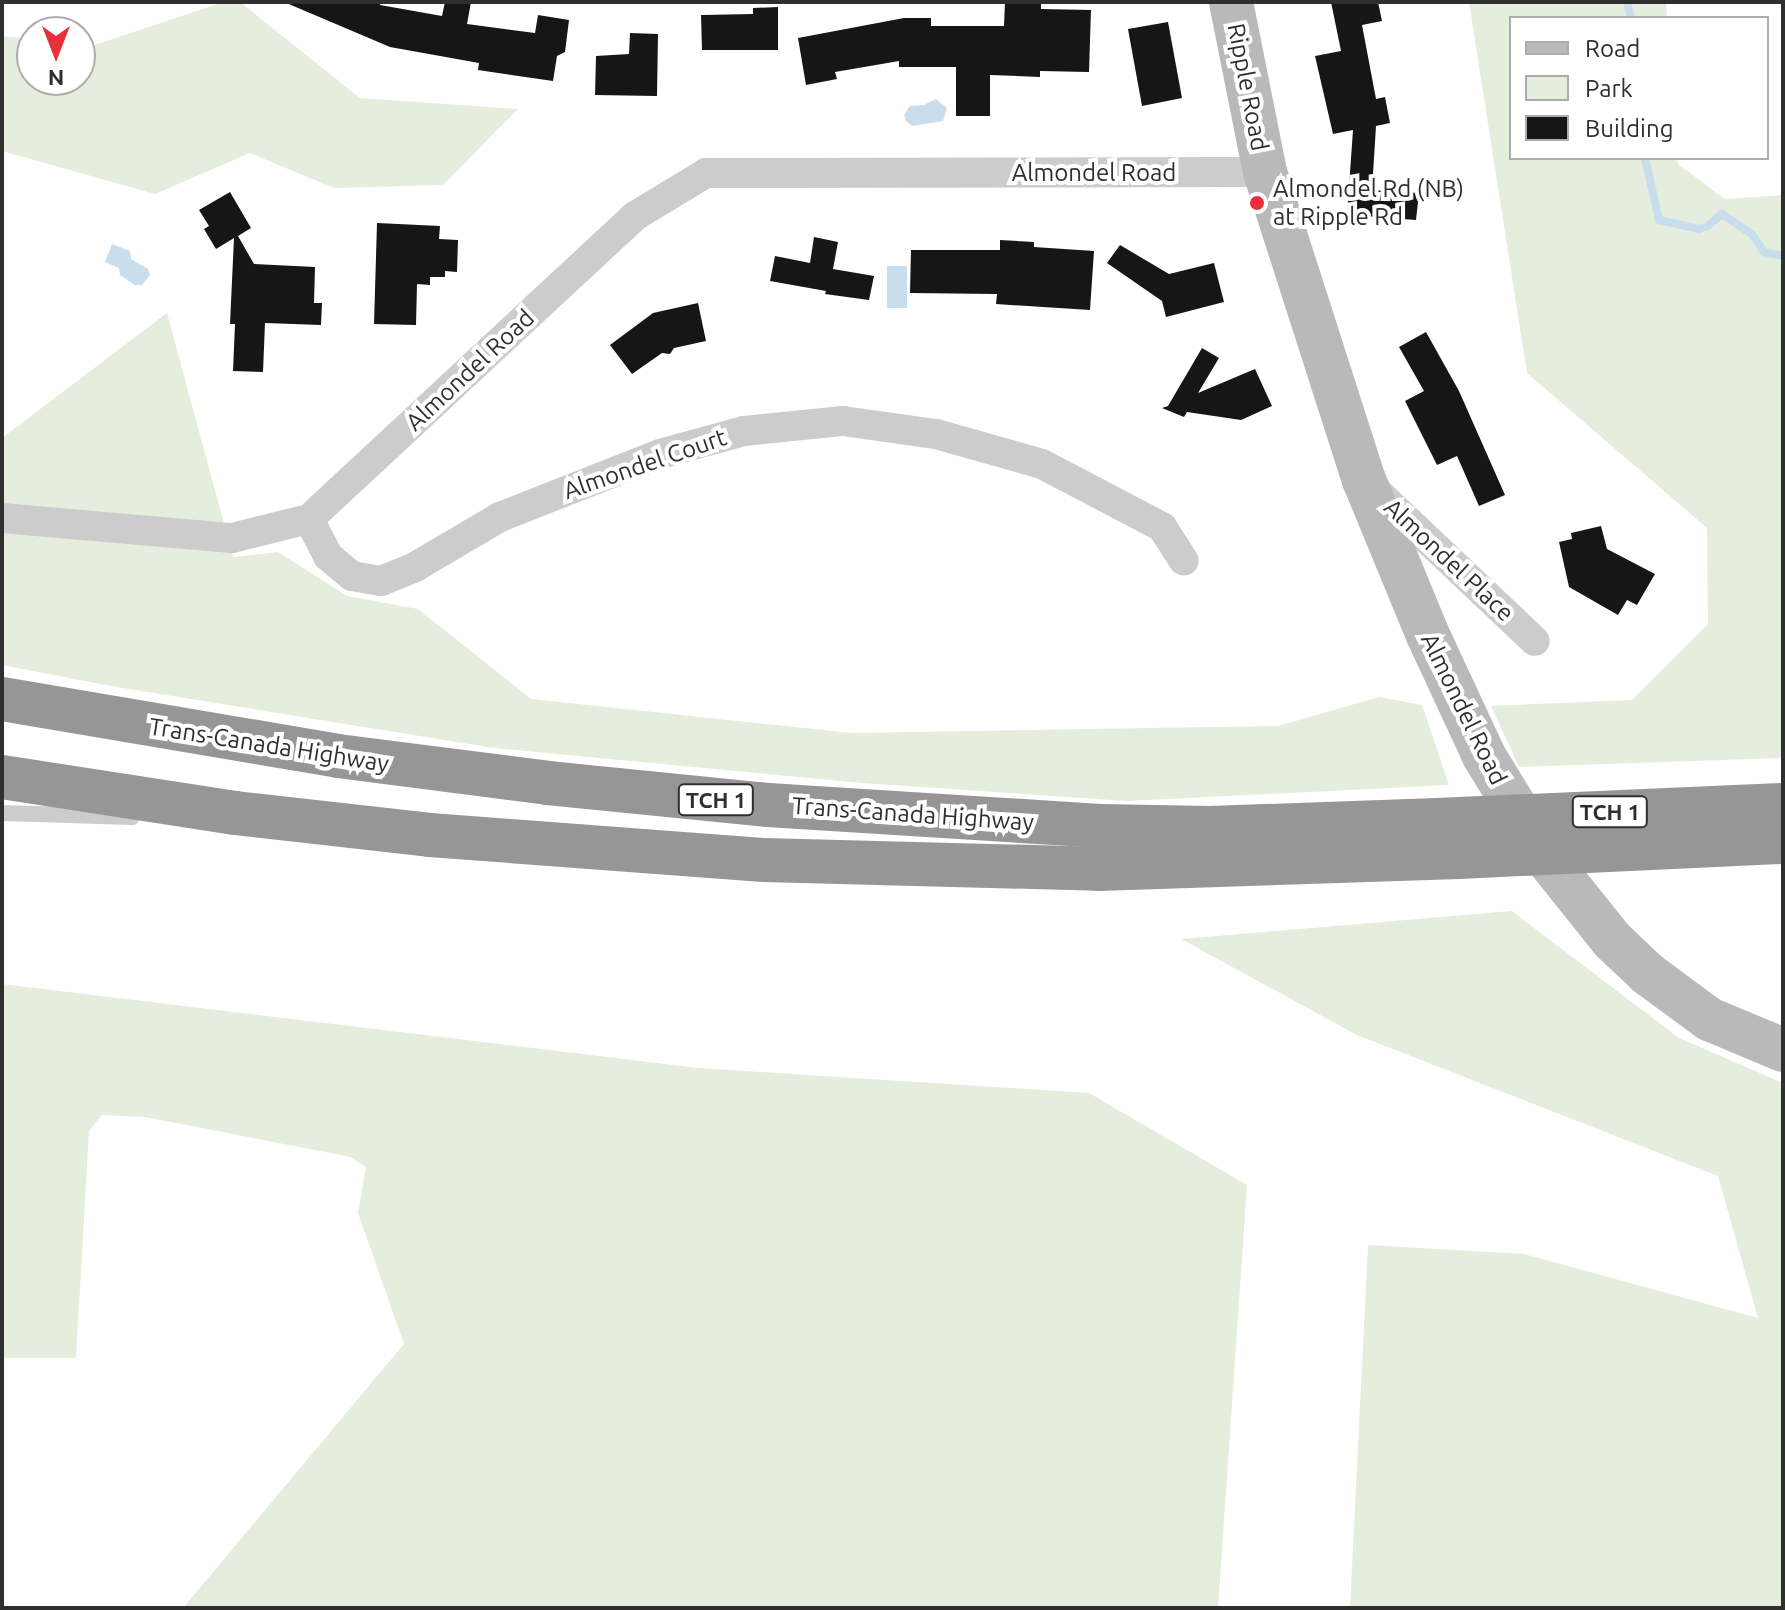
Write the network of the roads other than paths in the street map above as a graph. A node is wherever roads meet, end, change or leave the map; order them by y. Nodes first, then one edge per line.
1 (1231, 2) edge
2 (1265, 172) junction
3 (1364, 480) junction
4 (2, 518) edge
5 (309, 519) junction
6 (1184, 561) dead end
7 (1535, 641) dead end
8 (2, 699) edge
9 (2, 777) edge
10 (1783, 805) edge
11 (2, 813) edge
12 (330, 824) junction
13 (1783, 842) edge
14 (1783, 1050) edge

1 - 2 street, Ripple Road
2 - 3 street, Almondel Road
2 - 5 street, Almondel Road
3 - 7 street, Almondel Place
3 - 14 street, Almondel Road
4 - 5 street, Almondel Road
5 - 6 street, Almondel Court
8 - 10 highway, Trans-Canada Highway / TCH 1, bridge
9 - 12 highway, Trans-Canada Highway / TCH 1
11 - 12 lane
12 - 13 highway, Trans-Canada Highway / TCH 1, bridge

